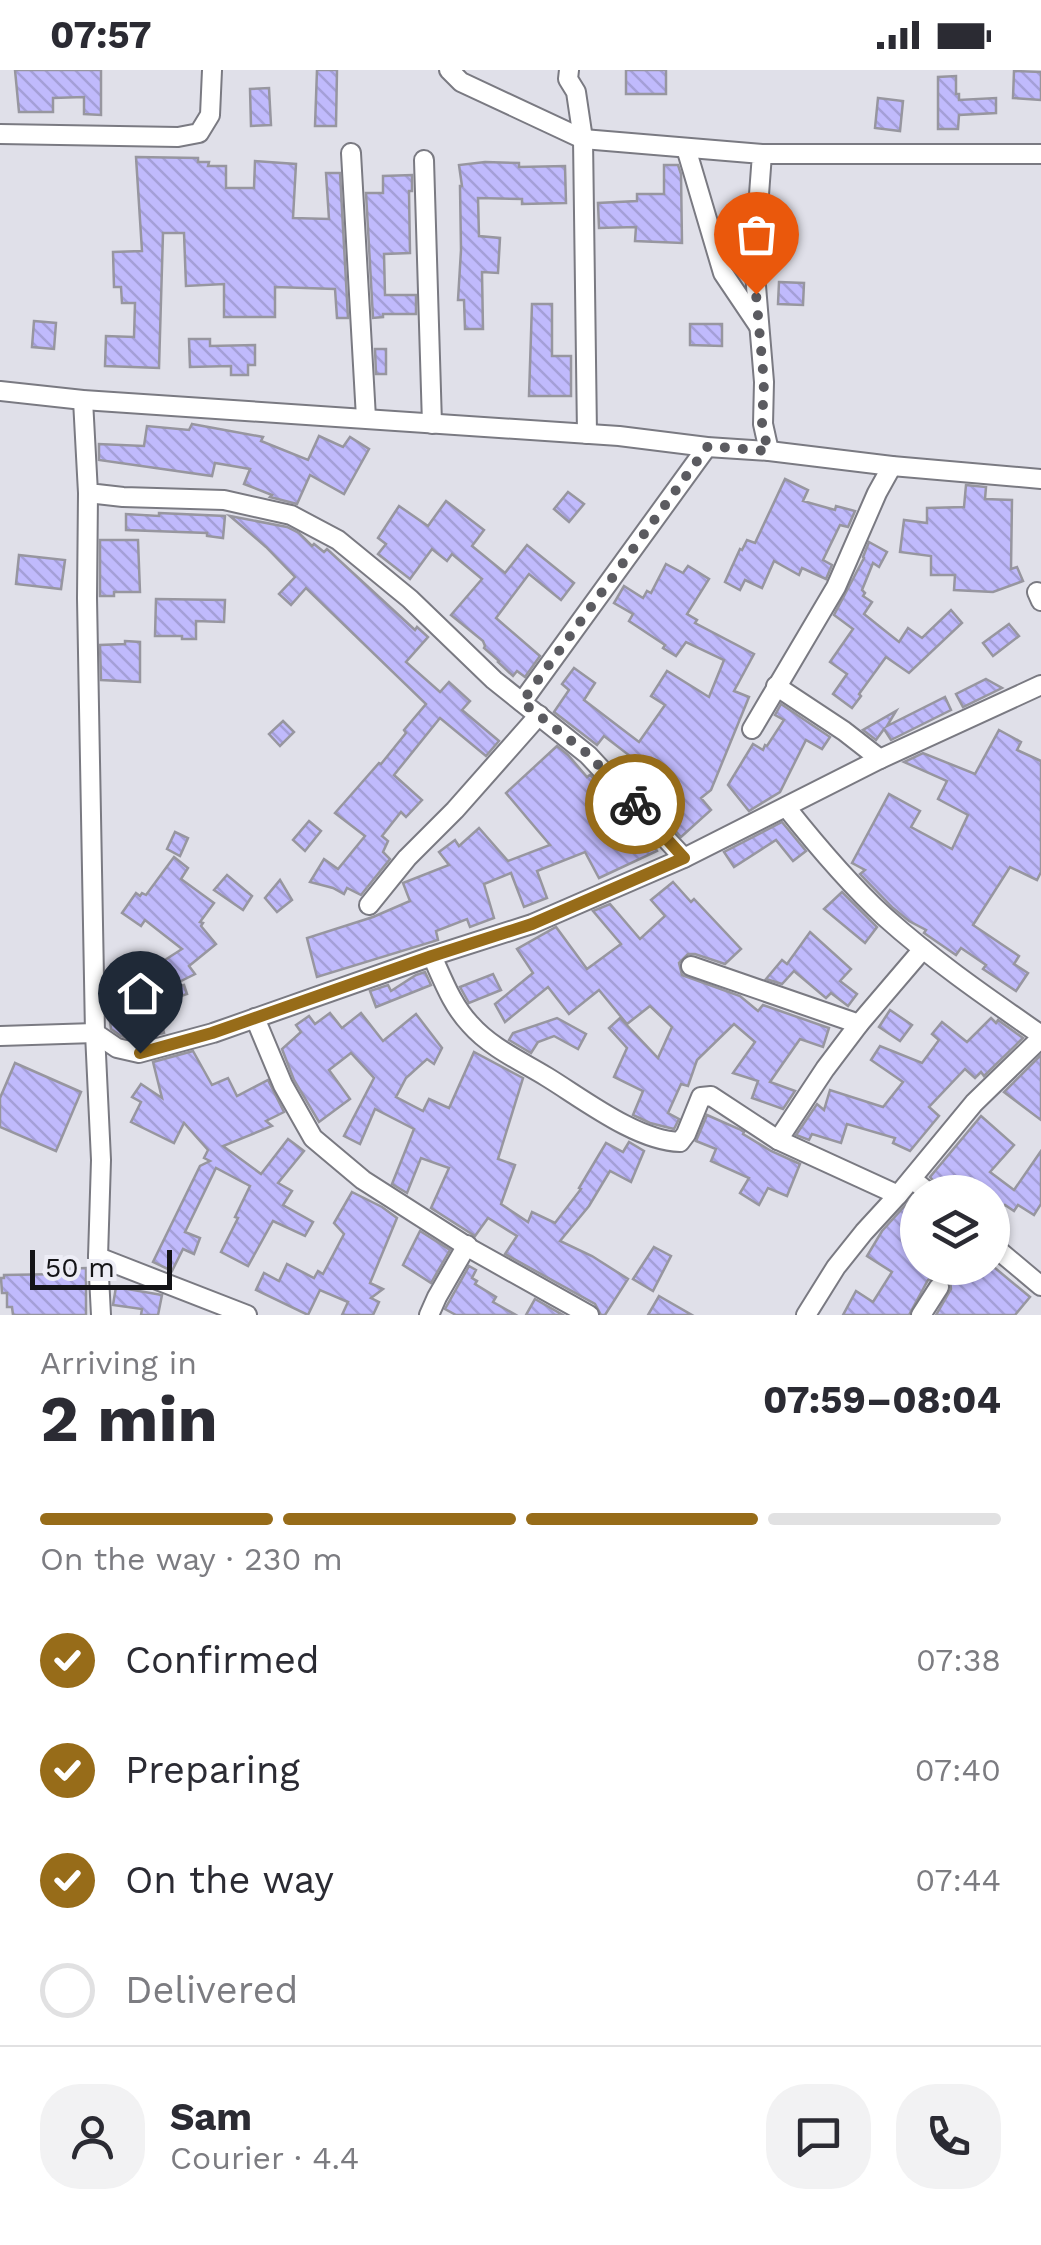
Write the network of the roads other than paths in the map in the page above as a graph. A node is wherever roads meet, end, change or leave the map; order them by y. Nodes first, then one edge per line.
1 (212, 70) edge
2 (449, 70) edge
3 (570, 70) edge
4 (0, 134) edge
5 (584, 139) junction
6 (686, 148) junction
7 (352, 154) dead end
8 (762, 154) junction
9 (1041, 154) edge
10 (424, 160) dead end
11 (758, 326) junction
12 (0, 391) edge
13 (83, 400) junction
14 (366, 418) junction
15 (432, 424) junction
16 (587, 434) junction
17 (708, 446) junction
18 (768, 451) junction
19 (892, 466) junction
20 (1041, 479) edge
21 (88, 492) junction
22 (1041, 685) edge
23 (776, 686) junction
24 (522, 702) junction
25 (538, 715) junction
26 (752, 730) dead end
27 (880, 759) junction
28 (786, 807) junction
29 (684, 858) junction
30 (369, 905) dead end
31 (923, 949) junction
32 (432, 956) junction
33 (691, 966) dead end
34 (255, 1018) junction
35 (859, 1024) junction
36 (95, 1034) junction
37 (0, 1036) edge
38 (1041, 1037) edge
39 (778, 1140) junction
40 (915, 1175) edge
41 (900, 1193) edge
42 (898, 1195) junction
43 (467, 1245) junction
44 (98, 1257) junction
45 (1010, 1260) edge
46 (1041, 1286) edge
47 (824, 1287) junction
48 (939, 1287) dead end
49 (101, 1315) edge
50 (248, 1315) edge
51 (429, 1315) edge
52 (588, 1315) edge
53 (806, 1315) edge
54 (819, 1315) edge
55 (921, 1315) edge

1 - 4 street
2 - 5 street
3 - 5 street
5 - 6 street
5 - 16 street
6 - 8 street
6 - 11 street
7 - 14 street
8 - 9 street
8 - 11 street
10 - 15 street
11 - 18 street
12 - 13 street
13 - 14 street
13 - 21 street
14 - 15 street
15 - 16 street
16 - 17 street
17 - 18 street
17 - 24 street
18 - 19 street
19 - 20 street
19 - 23 street
21 - 24 street
21 - 36 street
22 - 27 street
23 - 26 street
23 - 27 street
24 - 25 street
25 - 29 street
25 - 30 street
27 - 28 street
28 - 29 street
28 - 31 street
29 - 32 street
31 - 35 street
31 - 38 street
32 - 34 street
32 - 39 street
33 - 35 street
34 - 36 street
34 - 43 street
35 - 39 street
36 - 37 street
36 - 44 street
38 - 40 street
39 - 42 street
41 - 42 street
42 - 47 street
43 - 51 street
43 - 52 street
44 - 49 street
44 - 50 street
45 - 46 street
47 - 53 street
47 - 54 street
48 - 55 street

